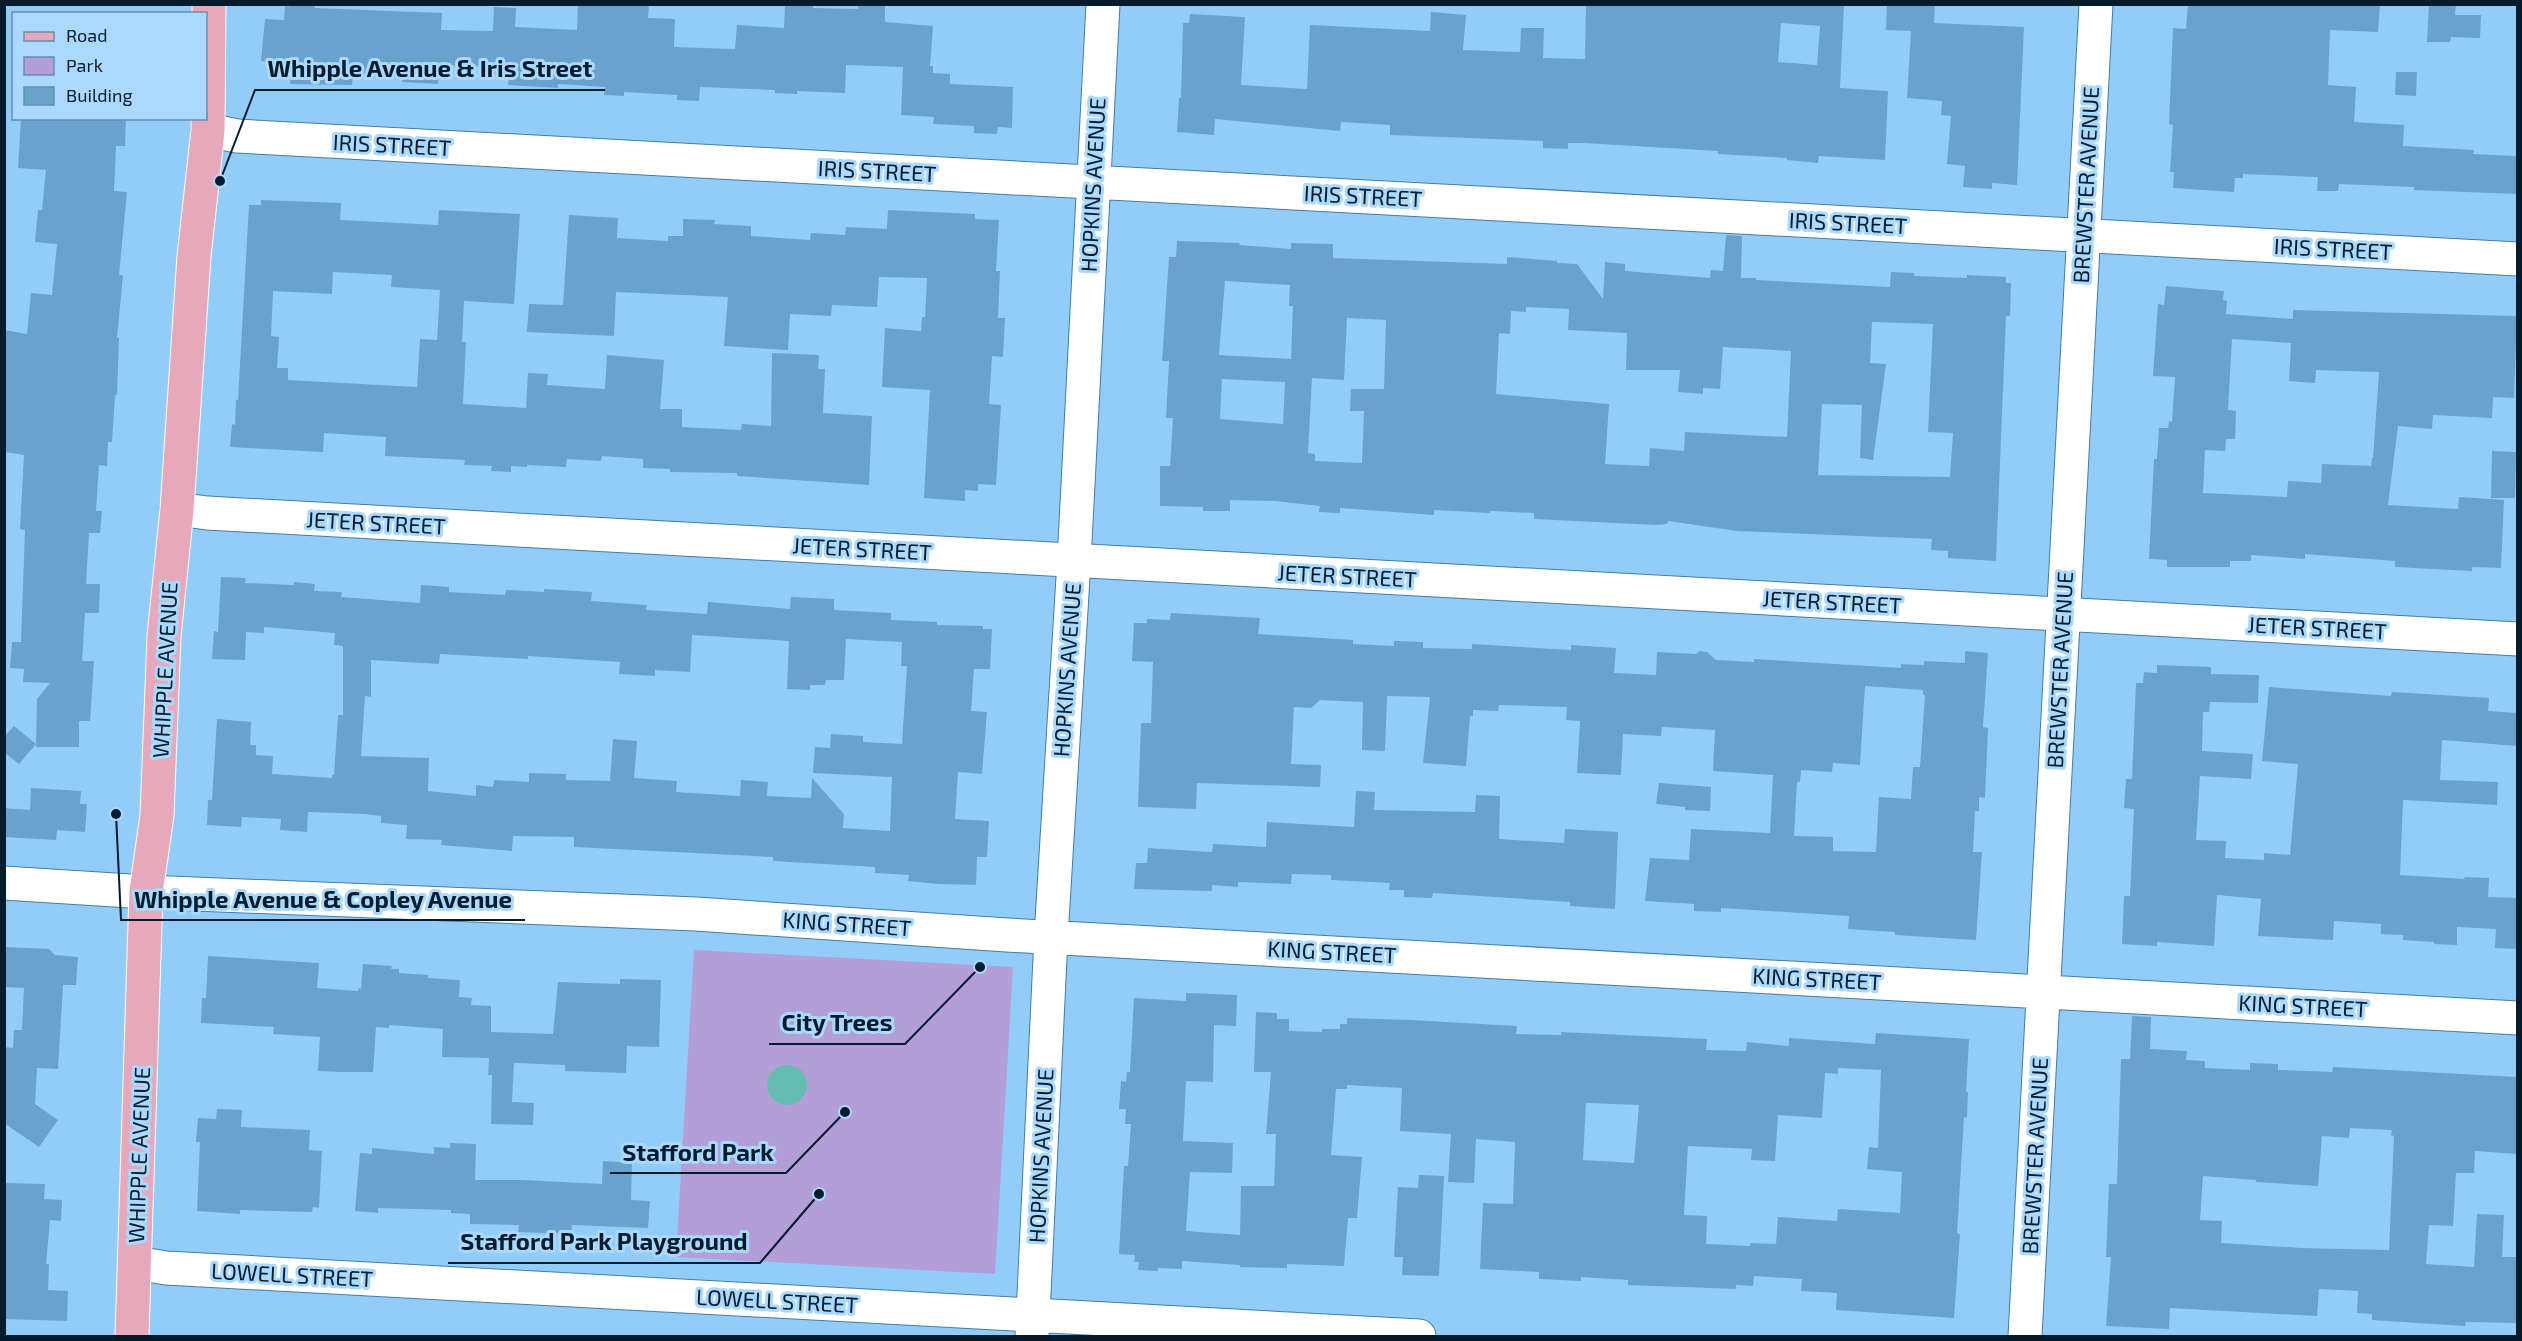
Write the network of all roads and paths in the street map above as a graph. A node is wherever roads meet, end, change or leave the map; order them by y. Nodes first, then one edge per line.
1 (209, 4) edge
2 (1103, 4) edge
3 (2096, 4) edge
4 (208, 130) junction
5 (1094, 182) junction
6 (2083, 236) junction
7 (2517, 259) edge
8 (177, 509) junction
9 (1074, 561) junction
10 (2063, 615) junction
11 (2517, 639) edge
12 (4, 883) edge
13 (146, 892) junction
14 (1051, 937) junction
15 (2044, 992) junction
16 (2517, 1018) edge
17 (136, 1263) junction
18 (1033, 1326) edge
19 (132, 1336) edge
20 (1419, 1336) edge
21 (2025, 1336) edge

1 - 4 main road, WHIPPLE AVENUE
2 - 5 street, HOPKINS AVENUE
3 - 6 street, BREWSTER AVENUE
4 - 5 street, IRIS STREET
4 - 8 main road, WHIPPLE AVENUE
5 - 6 street, IRIS STREET
5 - 9 street, HOPKINS AVENUE
6 - 7 street, IRIS STREET
6 - 10 street, BREWSTER AVENUE
8 - 9 street, JETER STREET
8 - 13 main road, WHIPPLE AVENUE
9 - 10 street, JETER STREET
9 - 14 street, HOPKINS AVENUE
10 - 11 street, JETER STREET
10 - 15 street, BREWSTER AVENUE
12 - 13 street, KING STREET
13 - 14 street, KING STREET
13 - 17 main road, WHIPPLE AVENUE
14 - 15 street, KING STREET
14 - 18 street, HOPKINS AVENUE
15 - 16 street, KING STREET
15 - 21 street, BREWSTER AVENUE
17 - 18 street, LOWELL STREET
17 - 19 main road, WHIPPLE AVENUE
18 - 20 street, LOWELL STREET

